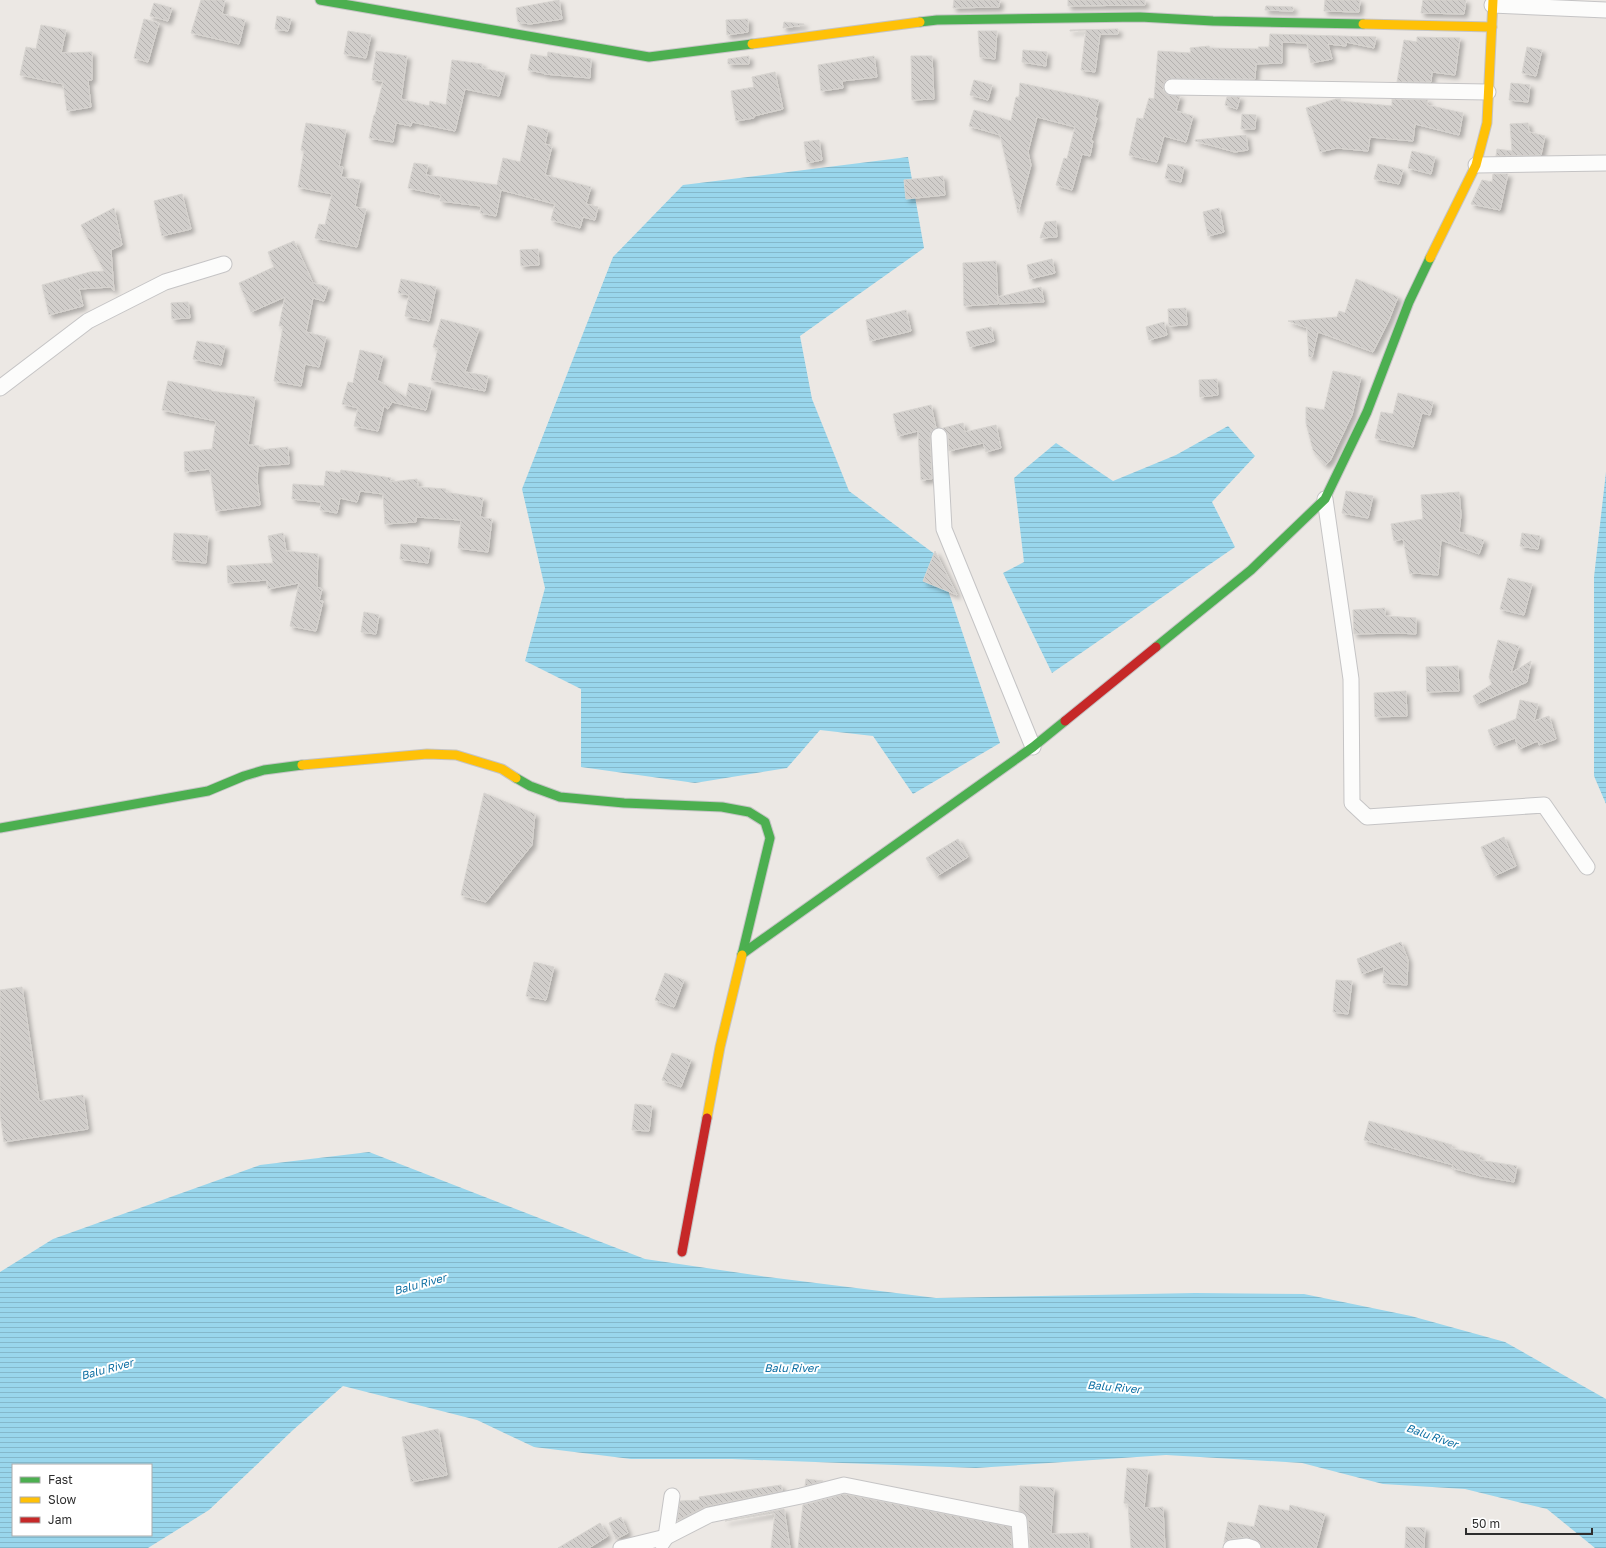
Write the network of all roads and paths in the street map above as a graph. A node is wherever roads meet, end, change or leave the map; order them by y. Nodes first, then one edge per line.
1 (320, 0) edge
2 (1492, 2) edge
3 (1606, 10) edge
4 (1492, 27) junction
5 (1172, 87) dead end
6 (1488, 92) junction
7 (1606, 164) edge
8 (1476, 165) junction
9 (224, 264) dead end
10 (0, 388) edge
11 (939, 436) dead end
12 (1325, 499) junction
13 (1033, 747) junction
14 (0, 828) edge
15 (1586, 867) dead end
16 (742, 954) junction
17 (682, 1252) dead end
18 (672, 1496) dead end
19 (663, 1542) edge
20 (621, 1548) edge
21 (1021, 1548) edge
22 (1231, 1548) edge
23 (1252, 1548) edge

1 - 4 street
2 - 3 street
2 - 4 street
4 - 6 street
5 - 6 street
6 - 8 street
7 - 8 street
8 - 12 street
9 - 10 street
11 - 13 street
12 - 13 street
12 - 15 street
13 - 16 street
14 - 16 street
16 - 17 street
18 - 19 street
19 - 20 street
19 - 21 street
22 - 23 street

